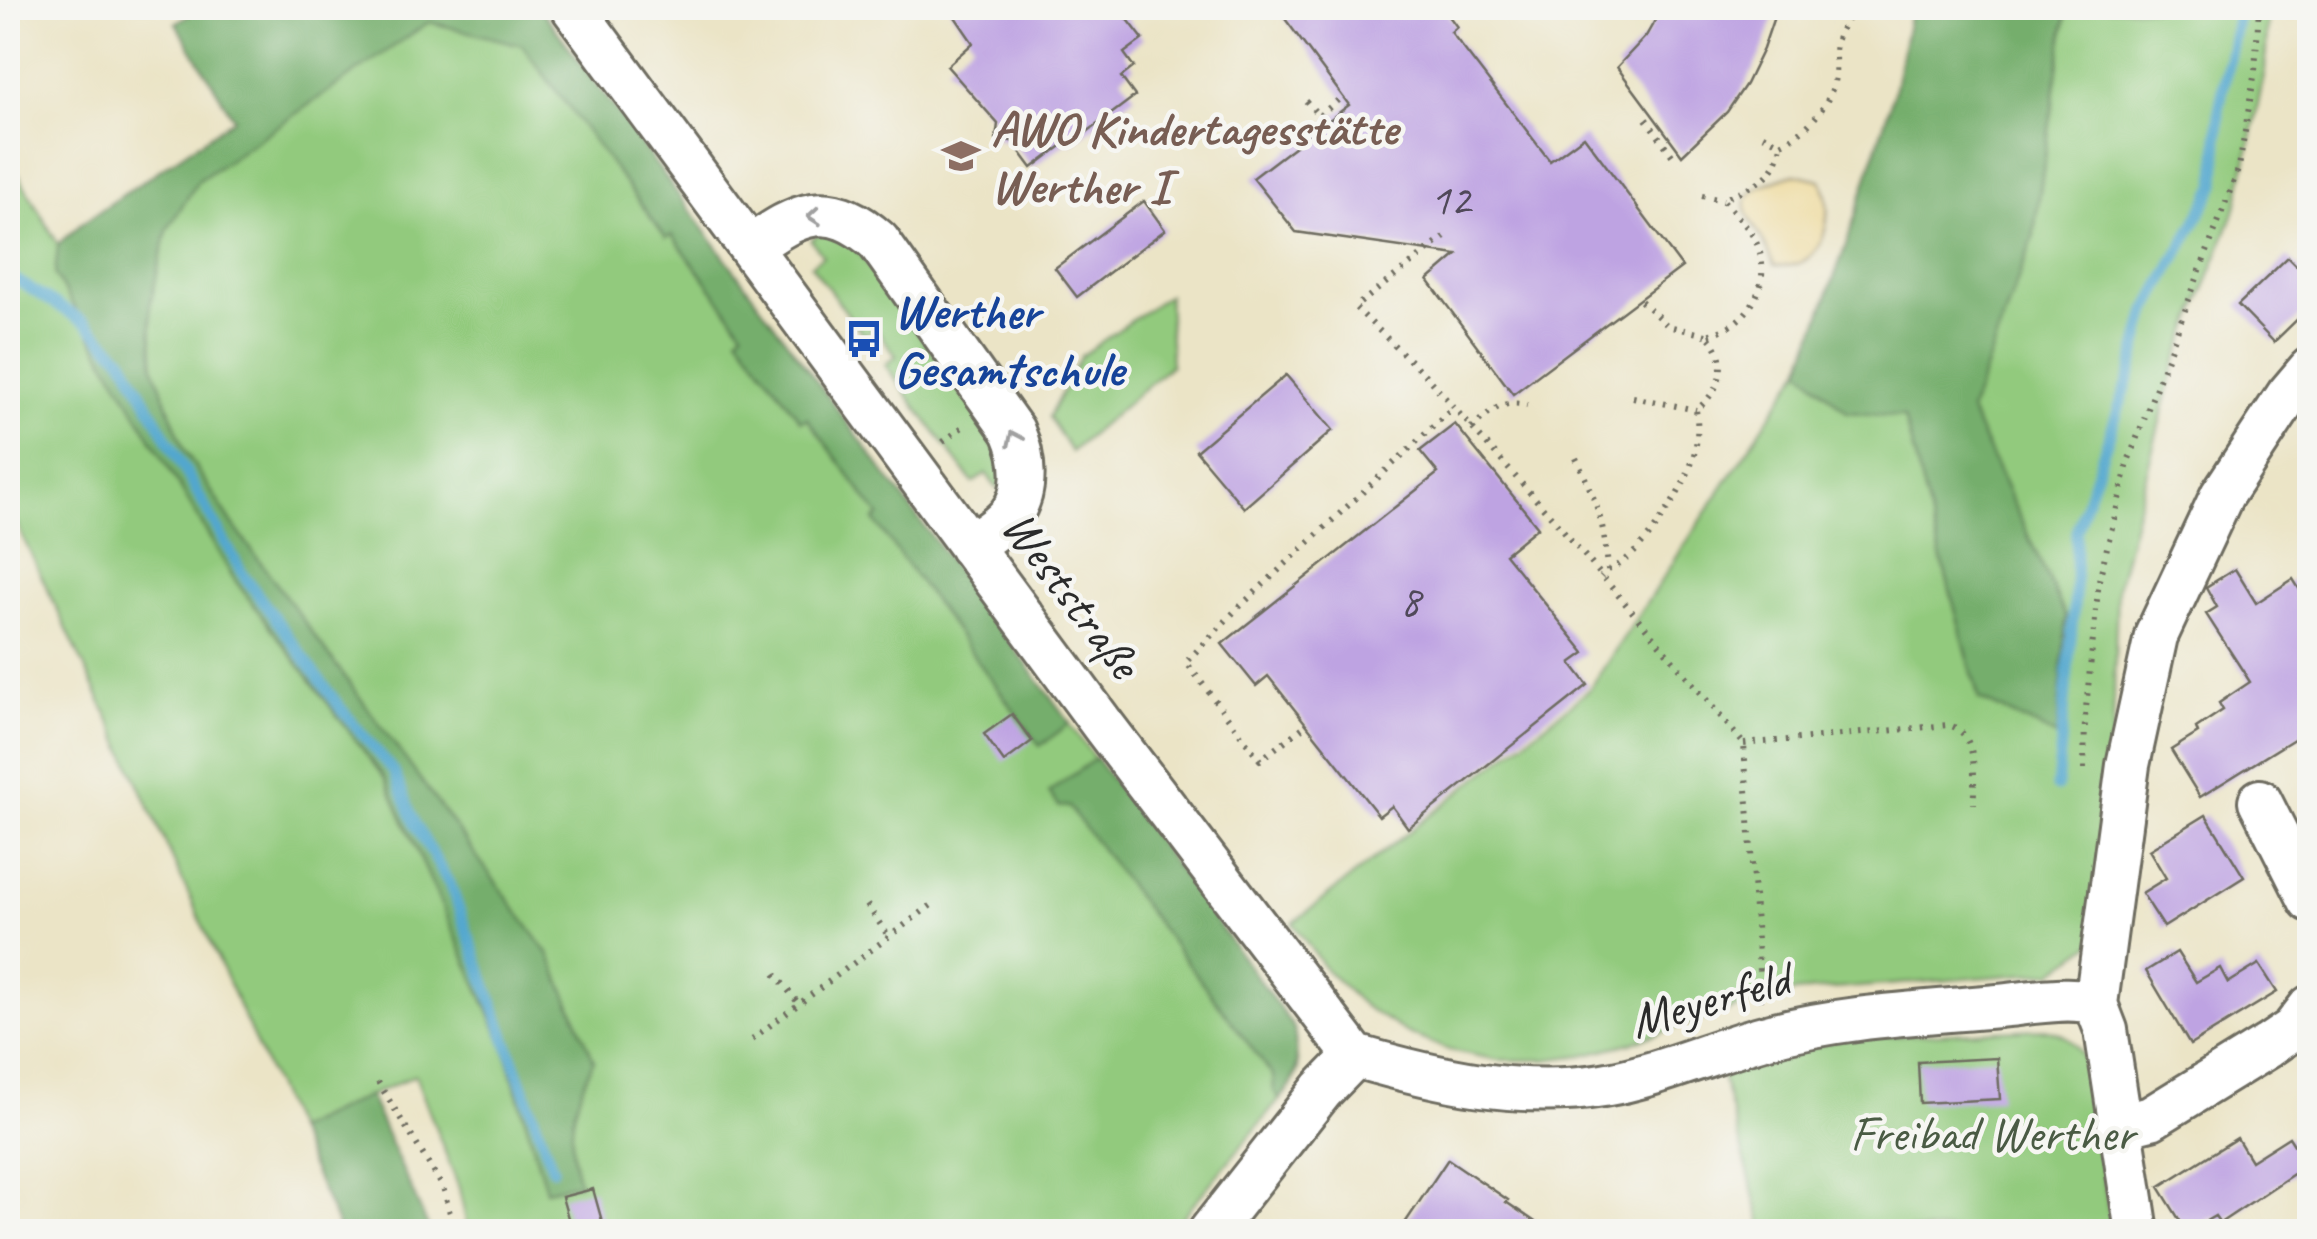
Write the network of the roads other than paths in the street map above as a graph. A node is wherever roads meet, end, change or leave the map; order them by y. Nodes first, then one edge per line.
1 (573, 8) edge
2 (751, 247) junction
3 (2310, 369) edge
4 (970, 546) junction
5 (2260, 802) dead end
6 (2310, 900) edge
7 (2096, 1004) junction
8 (2310, 1006) edge
9 (1355, 1056) junction
10 (2119, 1126) junction
11 (1210, 1232) edge
12 (2137, 1232) edge

1 - 2 street, Weststraße
2 - 4 street, Weststraße
4 -> 2 street
3 - 7 street
4 - 9 street, Weststraße
5 - 6 street
7 - 9 street, Meyerfeld
7 - 10 street
8 - 10 street
9 - 11 street
10 - 12 street

